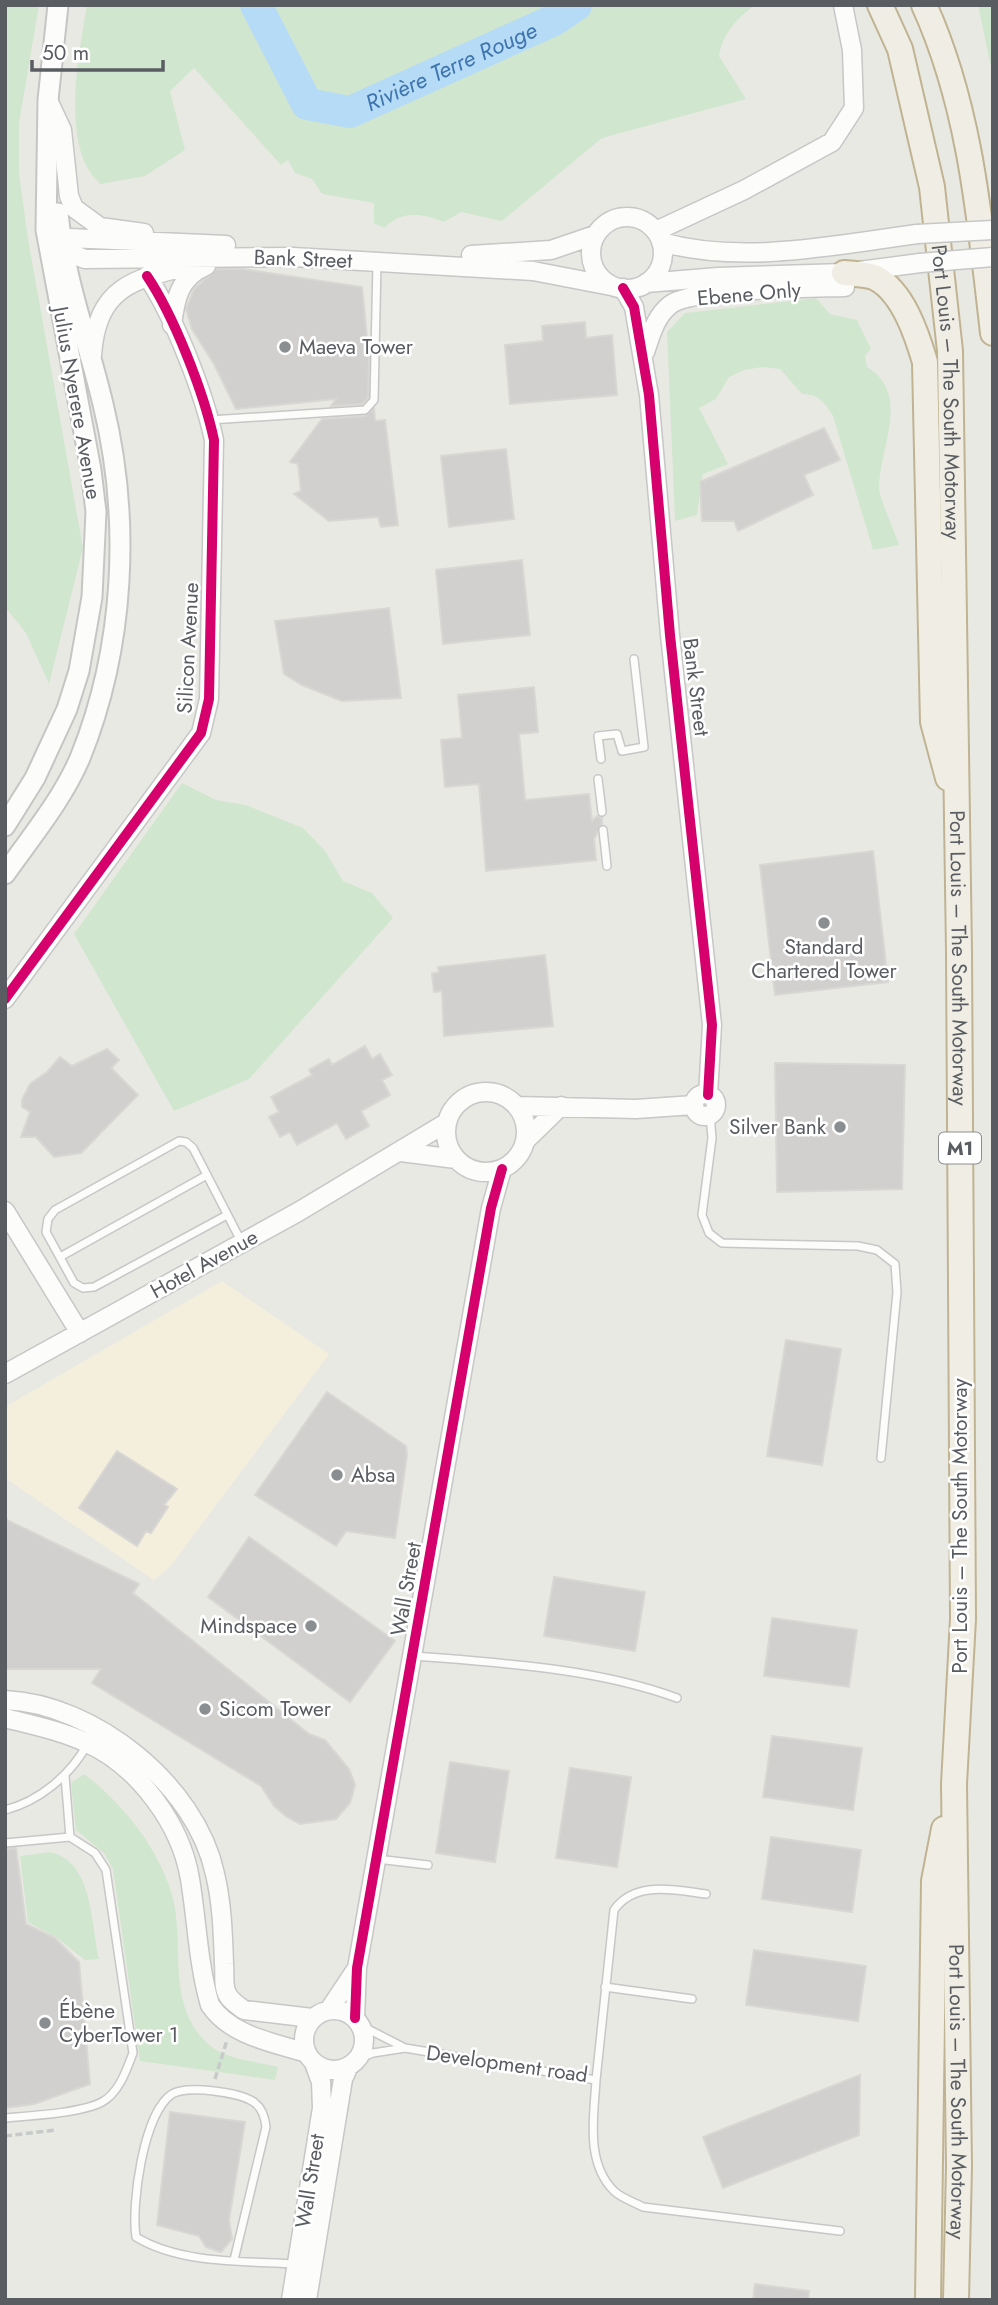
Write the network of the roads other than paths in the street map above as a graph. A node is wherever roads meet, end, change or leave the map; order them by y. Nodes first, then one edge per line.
1 (58, 5) edge
2 (843, 5) edge
3 (880, 5) edge
4 (924, 5) edge
5 (935, 29) junction
6 (48, 100) junction
7 (993, 207) edge
8 (46, 230) junction
9 (993, 230) edge
10 (595, 234) junction
11 (659, 237) junction
12 (230, 251) junction
13 (993, 257) edge
14 (52, 261) junction
15 (377, 262) junction
16 (147, 276) junction
17 (844, 280) junction
18 (644, 284) junction
19 (617, 287) junction
20 (172, 325) junction
21 (993, 333) edge
22 (644, 355) junction
23 (92, 360) junction
24 (210, 420) junction
25 (634, 659) dead end
26 (601, 759) dead end
27 (598, 779) dead end
28 (601, 812) dead end
29 (957, 812) junction
30 (5, 826) edge
31 (603, 830) dead end
32 (607, 866) dead end
33 (5, 874) edge
34 (5, 999) edge
35 (701, 1100) junction
36 (517, 1106) junction
37 (561, 1106) junction
38 (710, 1115) joint
39 (446, 1123) junction
40 (525, 1141) junction
41 (401, 1152) junction
42 (456, 1159) junction
43 (502, 1169) junction
44 (478, 1171) junction
45 (206, 1175) junction
46 (491, 1208) junction
47 (5, 1211) edge
48 (227, 1215) junction
49 (242, 1243) junction
50 (60, 1257) junction
51 (80, 1333) junction
52 (5, 1374) edge
53 (881, 1458) dead end
54 (414, 1656) junction
55 (677, 1698) dead end
56 (5, 1700) edge
57 (5, 1718) edge
58 (83, 1722) junction
59 (89, 1743) junction
60 (65, 1776) junction
61 (954, 1784) junction
62 (5, 1810) edge
63 (70, 1837) junction
64 (5, 1843) edge
65 (376, 1859) junction
66 (428, 1865) dead end
67 (706, 1894) dead end
68 (357, 1968) junction
69 (606, 1987) junction
70 (692, 1999) dead end
71 (329, 2010) junction
72 (312, 2018) junction
73 (358, 2021) junction
74 (405, 2048) junction
75 (310, 2058) junction
76 (353, 2063) junction
77 (596, 2080) junction
78 (5, 2118) edge
79 (840, 2231) dead end
80 (234, 2260) junction
81 (297, 2265) junction
82 (291, 2300) edge
83 (307, 2300) edge
84 (928, 2300) edge
85 (956, 2300) edge

1 - 6 main road, Julius Nyerere Avenue
2 - 11 street
3 - 29 highway, Port Louis – The South Motorway / M1
4 - 5 highway
5 - 7 highway
5 - 21 highway
6 - 8 main road, Julius Nyerere Avenue
6 - 12 street
6 - 23 main road
8 - 12 street, Bank Street
8 - 14 main road, Julius Nyerere Avenue
9 - 11 street, bridge
10 - 11 street
10 - 12 street
10 - 19 street
11 - 18 street
12 - 14 street
12 - 15 street, Bank Street
12 - 16 street
12 - 20 street
13 - 17 street, bridge
14 - 30 main road, Julius Nyerere Avenue
15 - 19 street, Bank Street
15 - 24 lane
16 - 20 street, Silicon Avenue
16 - 23 street
17 - 18 street
17 - 22 street, Ebene Only
17 - 29 highway
18 - 19 street
18 - 22 street
19 - 22 street, Bank Street
20 - 24 street, Silicon Avenue
22 - 35 street, Bank Street
23 - 33 main road
24 - 34 street, Silicon Avenue
25 - 26 lane
27 - 28 lane
29 - 61 highway, Port Louis – The South Motorway / M1
31 - 32 lane
35 - 37 street
35 - 38 street, Bank Street
36 - 37 street
36 - 39 street
36 - 40 street
37 - 40 street
38 - 53 lane
39 - 41 street, Hotel Avenue
39 - 42 street
40 - 43 street
41 - 42 street
41 - 49 street, Hotel Avenue
42 - 44 street
43 - 44 street
43 - 46 street, Wall Street
44 - 46 street, Wall Street
45 - 48 lane
45 - 50 lane
45 - 50 lane
46 - 54 street, Wall Street
47 - 51 street
48 - 49 lane
48 - 50 lane
49 - 51 street, Hotel Avenue
51 - 52 street, Hotel Avenue
54 - 55 lane
54 - 65 street, Wall Street
56 - 58 street
57 - 59 street
58 - 59 lane
58 - 72 street
59 - 60 lane
59 - 75 street
60 - 62 lane
60 - 63 lane
61 - 84 highway
61 - 85 highway, Port Louis – The South Motorway / M1
63 - 64 lane
63 - 78 lane
65 - 66 lane
65 - 68 street, Wall Street
67 - 69 lane, Development road
68 - 71 street, Wall Street
68 - 73 street, Wall Street
69 - 70 lane
69 - 77 lane, Development road
71 - 72 street
71 - 73 street
72 - 75 street
73 - 74 lane
73 - 76 street
74 - 76 lane
74 - 77 lane, Development road
75 - 76 street
75 - 81 street, Wall Street
76 - 83 street
77 - 79 lane
80 - 80 lane
80 - 81 lane
81 - 82 street, Wall Street

